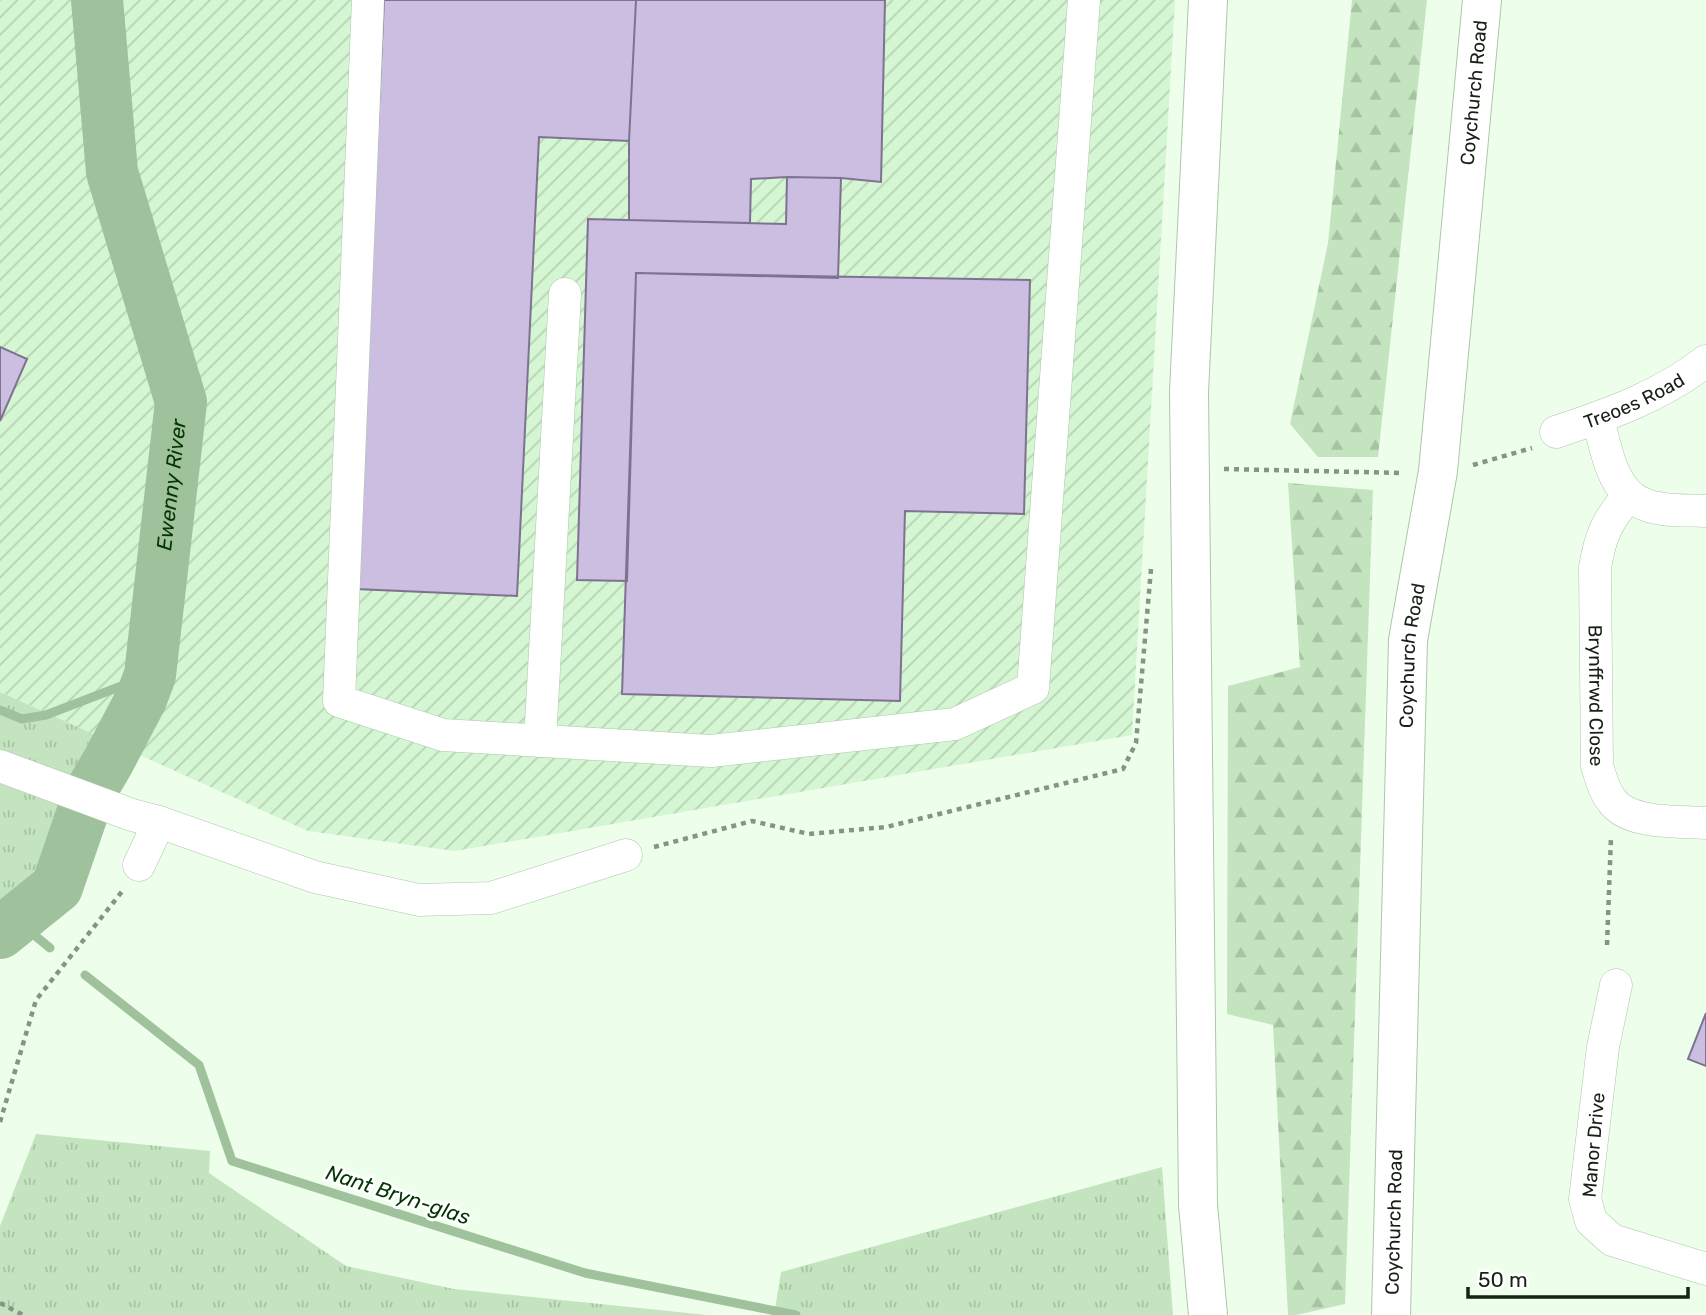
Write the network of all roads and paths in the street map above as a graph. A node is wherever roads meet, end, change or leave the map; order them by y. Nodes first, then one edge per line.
1 (368, 0) edge
2 (1084, 0) edge
3 (1208, 0) edge
4 (1482, 0) edge
5 (565, 294) dead end
6 (1706, 361) edge
7 (1598, 418) junction
8 (1549, 439) joint
9 (1465, 467) dead end
10 (1213, 469) dead end
11 (1415, 473) dead end
12 (1628, 496) junction
13 (1706, 511) edge
14 (1151, 569) dead end
15 (540, 741) junction
16 (0, 766) edge
17 (155, 822) junction
18 (1706, 823) edge
19 (1611, 829) dead end
20 (626, 855) joint
21 (139, 865) joint
22 (1607, 945) dead end
23 (1616, 985) dead end
24 (0, 1122) edge
25 (1706, 1269) edge
26 (0, 1303) edge
27 (23, 1315) edge
28 (1209, 1315) edge
29 (1391, 1315) edge

1 - 15 street
2 - 15 street
3 - 28 main road
4 - 29 main road, Coychurch Road
5 - 15 street
6 - 7 street, Treoes Road
7 - 8 street, Treoes Road
7 - 12 street
8 - 9 path
10 - 11 path
12 - 13 street
12 - 18 street, Brynffrwd Close
14 - 20 path
16 - 17 street
17 - 20 street
17 - 21 street
19 - 22 path
21 - 24 path
23 - 25 street, Manor Drive
26 - 27 path

